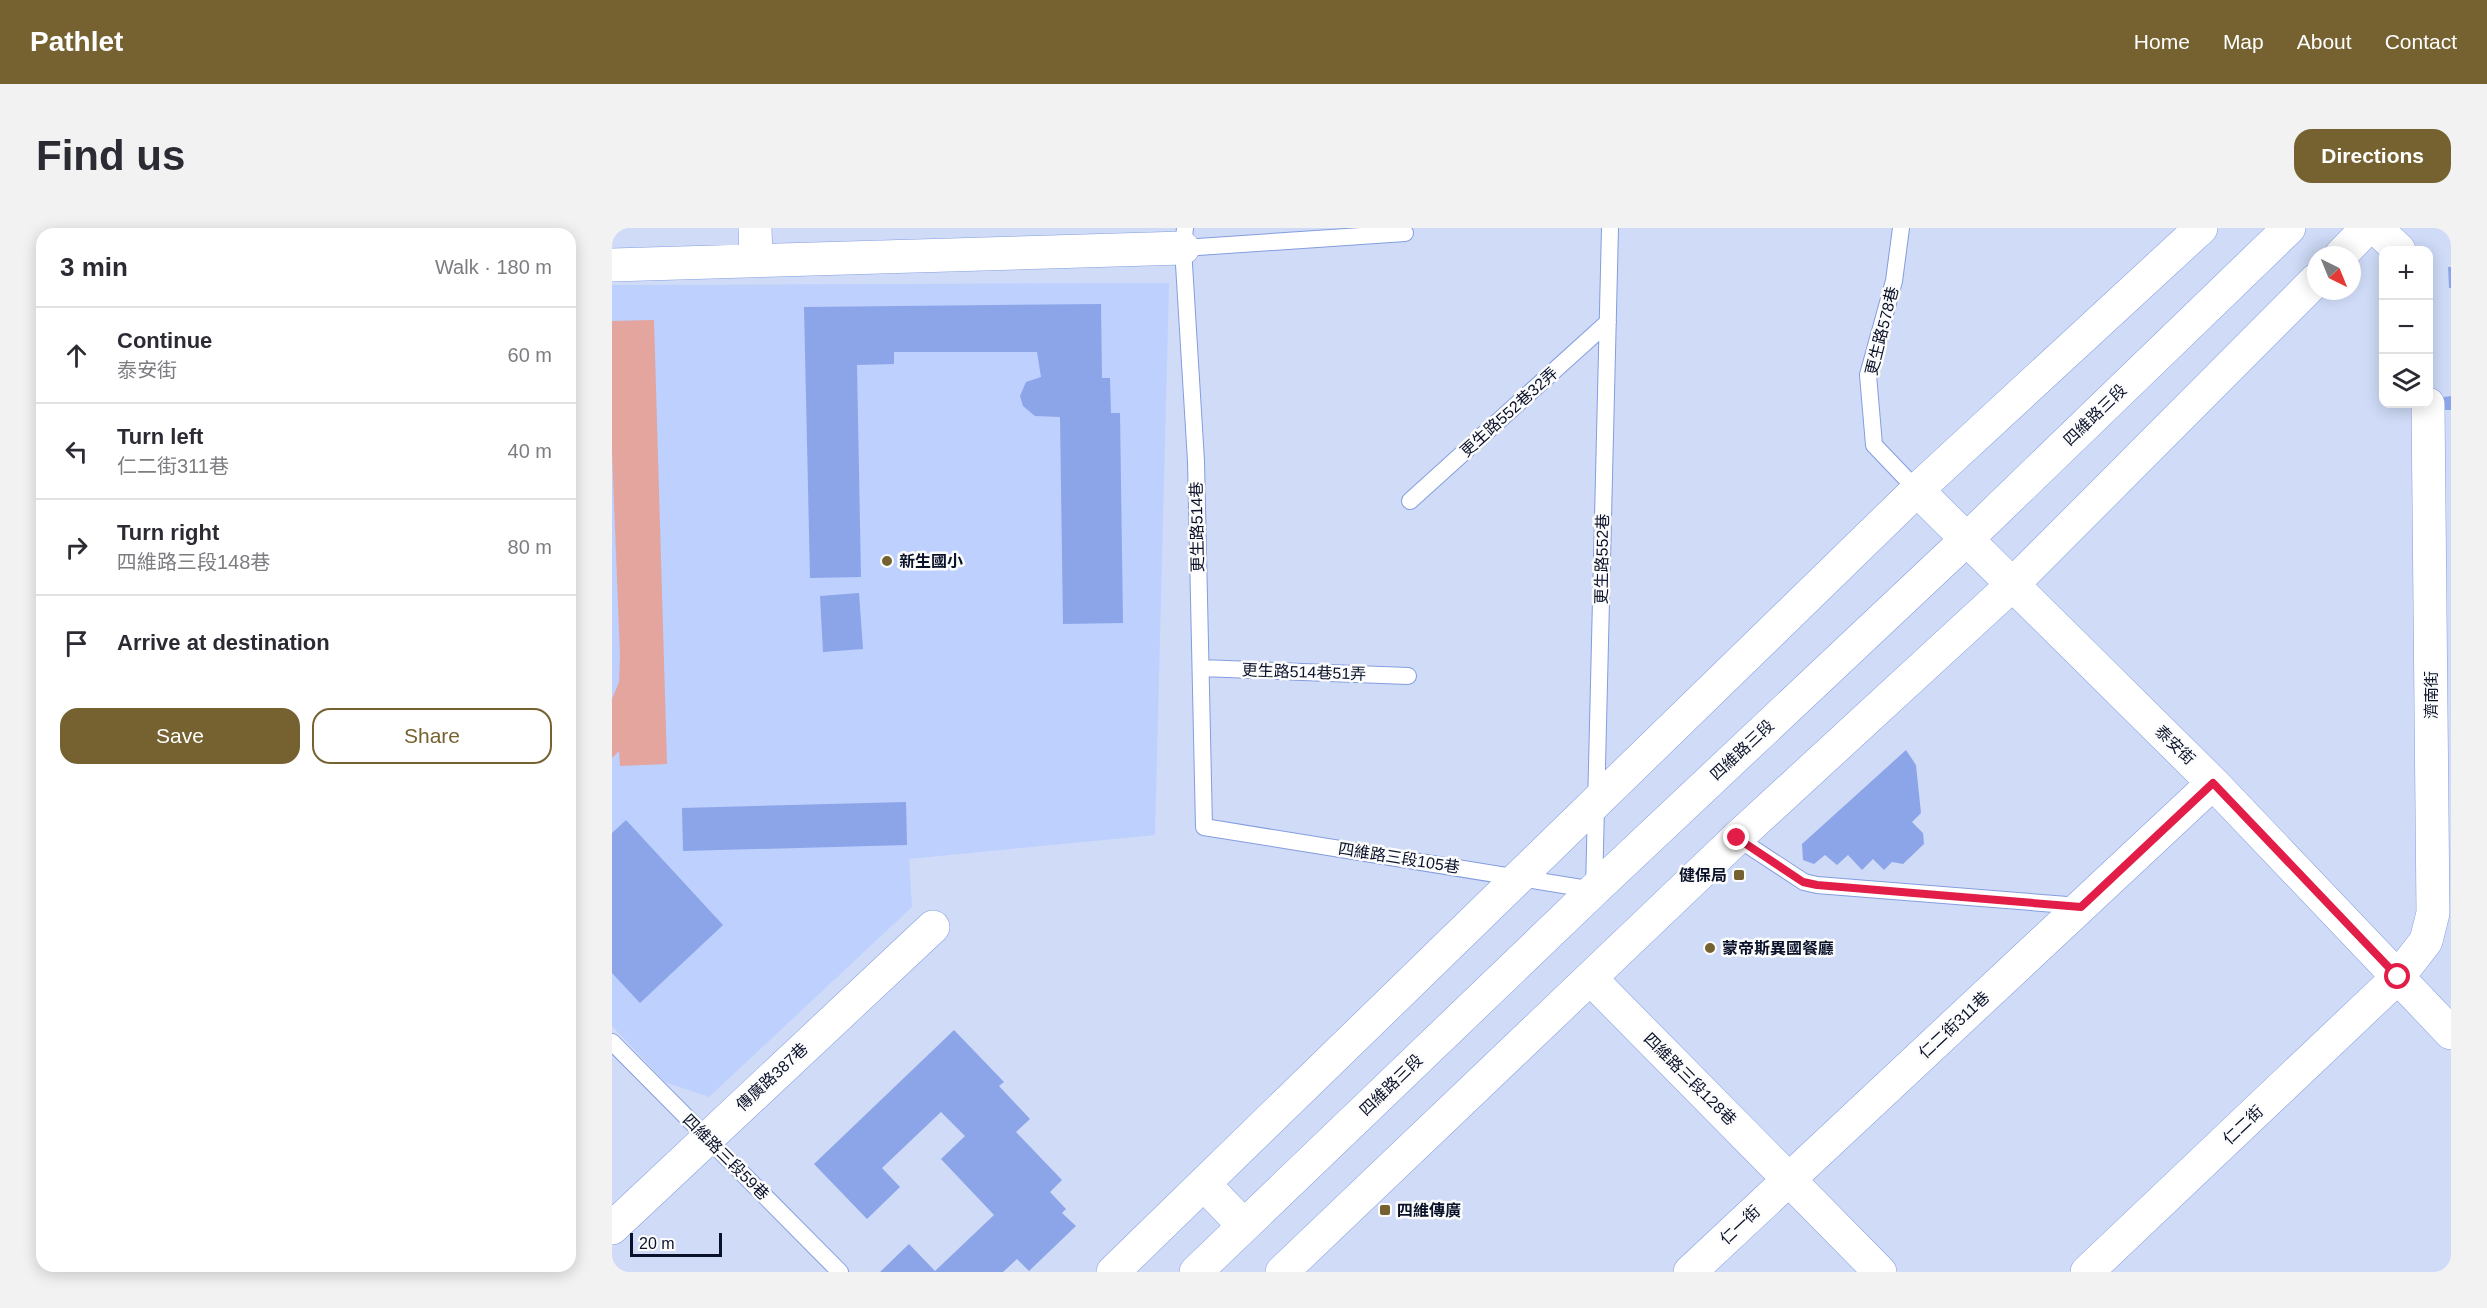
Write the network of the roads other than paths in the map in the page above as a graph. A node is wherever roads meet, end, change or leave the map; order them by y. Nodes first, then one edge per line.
1 (1610, 228) edge
2 (1901, 228) edge
3 (2201, 228) edge
4 (2289, 228) edge
5 (2367, 228) edge
6 (2376, 228) edge
7 (1405, 233) dead end
8 (1184, 238) edge
9 (756, 244) edge
10 (2349, 246) edge
11 (2395, 246) edge
12 (612, 265) edge
13 (2307, 289) edge
14 (1608, 322) junction
15 (2428, 408) edge
16 (1917, 490) junction
17 (1410, 501) dead end
18 (1967, 539) junction
19 (2011, 586) junction
20 (2441, 613) edge
21 (1201, 668) junction
22 (1408, 676) dead end
23 (2213, 783) junction
24 (1596, 802) junction
25 (1204, 827) joint
26 (1737, 838) junction
27 (1519, 878) junction
28 (1594, 890) junction
29 (2081, 907) junction
30 (933, 927) dead end
31 (2398, 977) junction
32 (1591, 979) junction
33 (2451, 1033) edge
34 (612, 1042) edge
35 (707, 1139) junction
36 (1790, 1179) junction
37 (1204, 1184) junction
38 (1244, 1226) junction
39 (612, 1228) edge
40 (840, 1272) edge
41 (1113, 1272) edge
42 (1196, 1272) edge
43 (1282, 1272) edge
44 (1690, 1272) edge
45 (1880, 1272) edge
46 (2087, 1272) edge

1 - 14 lane, 更生路552巷
2 - 16 lane, 更生路578巷
3 - 16 street
4 - 18 street, 四維路三段
5 - 10 street
6 - 11 street
7 - 8 lane
8 - 9 street
8 - 21 lane, 更生路514巷
9 - 12 street
13 - 19 street
14 - 17 lane, 更生路552巷32弄
14 - 24 lane, 更生路552巷
15 - 20 street, 濟南街
16 - 18 street, 泰安街
16 - 24 street
18 - 19 street, 泰安街
18 - 28 street, 四維路三段
19 - 23 street, 泰安街
19 - 26 street
20 - 31 street, 濟南街
21 - 22 lane, 更生路514巷51弄
21 - 25 lane, 更生路514巷
23 - 29 street, 仁二街311巷
23 - 31 street, 泰安街
24 - 27 street
24 - 28 lane, 更生路552巷
25 - 27 lane, 四維路三段105巷
26 - 29 lane
26 - 32 street
27 - 28 lane, 四維路三段105巷
27 - 37 street
28 - 38 street, 四維路三段
29 - 36 street, 仁二街311巷
30 - 35 street, 傳廣路387巷
31 - 33 street, 泰安街
31 - 46 street, 仁二街
32 - 36 street, 四維路三段128巷
32 - 43 street
34 - 35 lane, 四維路三段59巷
35 - 39 street, 傳廣路387巷
35 - 40 lane, 四維路三段59巷
36 - 44 street, 仁一街
36 - 45 street
37 - 38 street
37 - 41 street
38 - 42 street, 四維路三段

